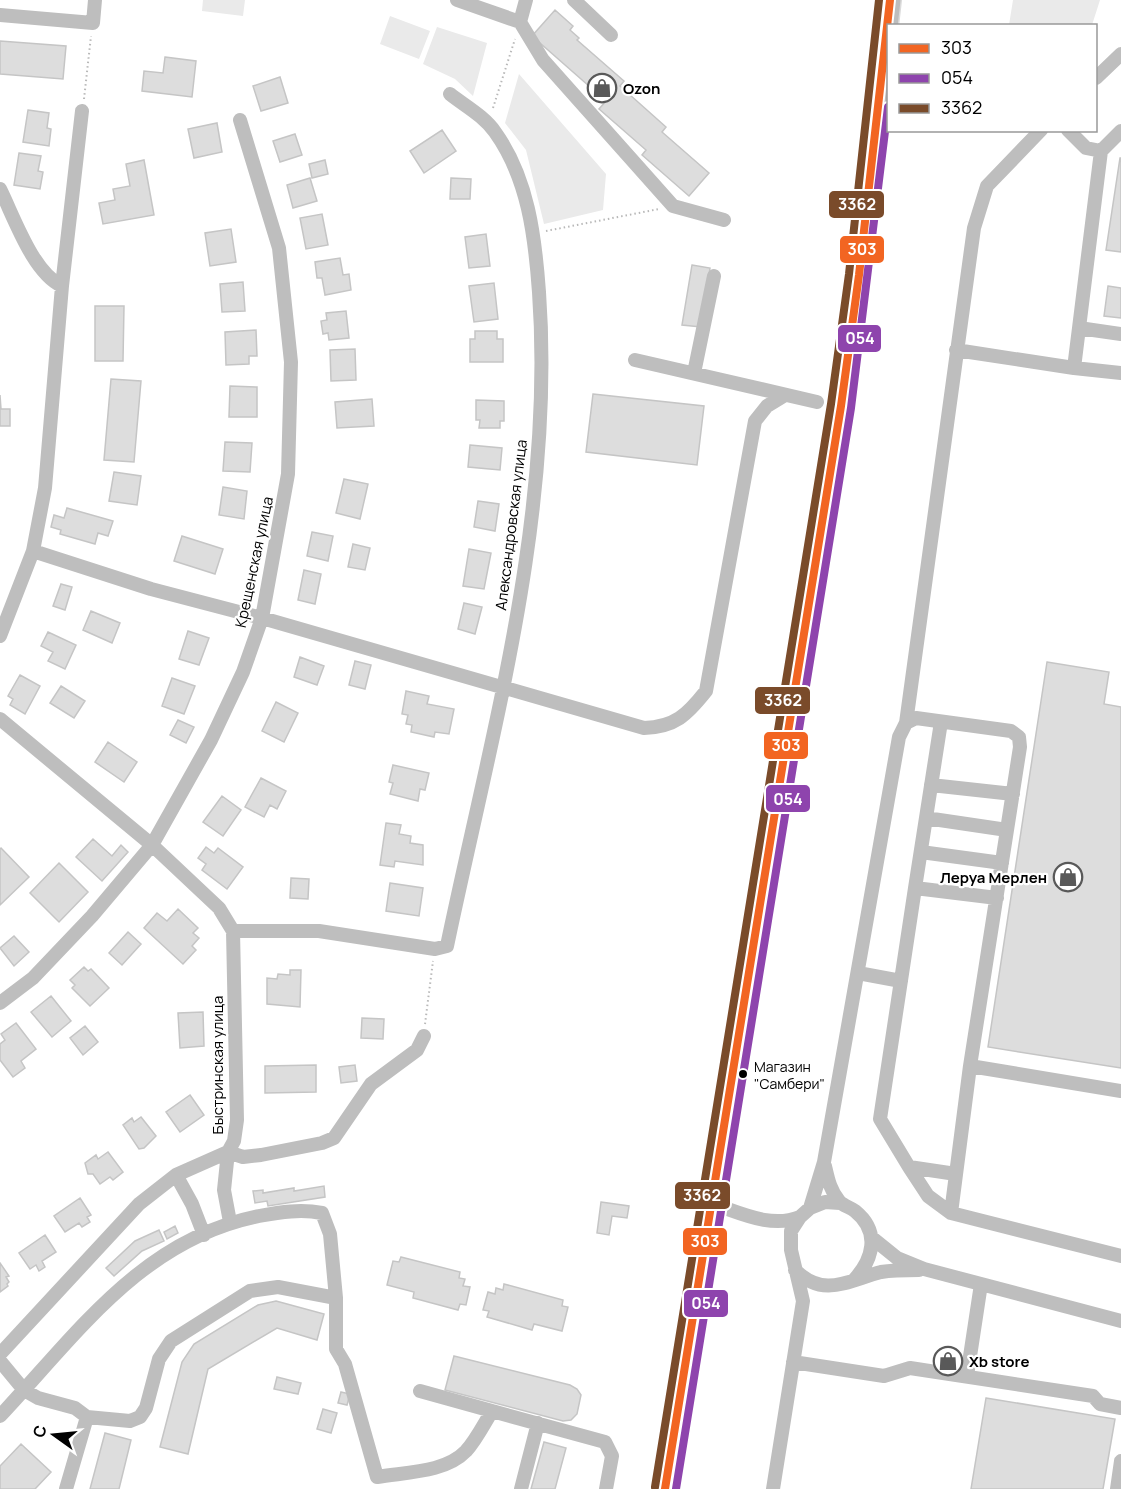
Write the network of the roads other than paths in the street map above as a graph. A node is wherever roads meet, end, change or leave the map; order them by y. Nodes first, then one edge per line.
1 (95, 0) edge
2 (457, 0) edge
3 (526, 0) edge
4 (574, 0) edge
5 (890, 0) edge
6 (0, 15) edge
7 (520, 22) junction
8 (887, 24) edge
9 (887, 27) edge
10 (611, 34) dead end
11 (1121, 54) edge
12 (1097, 76) edge
13 (450, 94) dead end
14 (82, 111) road end
15 (240, 120) dead end
16 (1121, 131) edge
17 (1039, 132) edge
18 (1070, 132) edge
19 (1101, 151) junction
20 (0, 189) edge
21 (724, 220) dead end
22 (714, 276) dead end
23 (62, 286) junction
24 (1079, 328) junction
25 (1121, 334) edge
26 (956, 350) junction
27 (635, 360) dead end
28 (1074, 368) junction
29 (694, 373) junction
30 (1121, 373) edge
31 (785, 394) junction
32 (817, 402) dead end
33 (33, 551) junction
34 (262, 618) junction
35 (0, 636) edge
36 (504, 687) junction
37 (0, 719) edge
38 (941, 722) junction
39 (906, 723) junction
40 (931, 785) junction
41 (1013, 794) junction
42 (926, 818) junction
43 (1007, 830) junction
44 (152, 844) junction
45 (921, 852) junction
46 (1002, 863) junction
47 (915, 888) junction
48 (997, 898) junction
49 (233, 931) junction
50 (858, 973) junction
51 (901, 981) junction
52 (0, 1004) edge
53 (424, 1036) road end
54 (970, 1066) junction
55 (1121, 1091) edge
56 (228, 1152) junction
57 (824, 1162) junction
58 (909, 1167) junction
59 (956, 1174) junction
60 (176, 1175) junction
61 (710, 1203) junction
62 (840, 1203) junction
63 (805, 1212) junction
64 (951, 1213) junction
65 (230, 1222) junction
66 (773, 1223) junction
67 (204, 1235) junction
68 (871, 1237) junction
69 (790, 1250) junction
70 (1121, 1256) edge
71 (794, 1268) junction
72 (924, 1269) junction
73 (853, 1281) junction
74 (981, 1284) junction
75 (820, 1285) junction
76 (336, 1298) junction
77 (803, 1301) junction
78 (1121, 1321) edge
79 (0, 1354) edge
80 (0, 1361) edge
81 (793, 1362) junction
82 (967, 1377) junction
83 (24, 1390) junction
84 (420, 1391) dead end
85 (1121, 1408) edge
86 (492, 1411) junction
87 (0, 1416) edge
88 (87, 1417) junction
89 (537, 1423) junction
90 (1121, 1461) edge
91 (374, 1483) edge
92 (66, 1489) edge
93 (521, 1489) edge
94 (606, 1489) edge
95 (665, 1489) edge
96 (773, 1489) edge
97 (1117, 1489) edge

1 - 6 street
2 - 7 street
3 - 7 street
4 - 10 street
5 - 8 highway
7 - 21 street
9 - 61 highway
11 - 12 street
13 - 36 street, Александровская улица
14 - 23 street
15 - 34 street, Крещенская улица
16 - 19 street
17 - 26 street
18 - 19 street
19 - 24 street
20 - 23 street
22 - 29 street
23 - 33 street
24 - 25 street
24 - 28 street
26 - 28 street
26 - 39 street
27 - 29 street
28 - 30 street
29 - 31 street
31 - 32 street
31 - 36 street
33 - 34 street
33 - 35 street
34 - 36 street
34 - 44 street, Крещенская улица
36 - 49 street, Александровская улица
37 - 44 street
38 - 39 street
38 - 40 street
38 - 41 street
39 - 50 street
40 - 41 street
40 - 42 street
41 - 43 street
42 - 43 street
42 - 45 street
43 - 46 street
44 - 49 street
44 - 52 street, Крещенская улица
45 - 46 street
45 - 47 street
46 - 48 street
47 - 48 street
47 - 51 street
48 - 54 street
49 - 56 street, Быстринская улица
50 - 51 street
50 - 57 street
51 - 58 street
53 - 56 street
54 - 55 street
54 - 59 street
56 - 60 street, Быстринская улица
56 - 65 street
57 - 62 street
57 - 63 street
58 - 59 street
58 - 64 street
59 - 64 street
60 - 67 street
60 - 79 street, Быстринская улица
61 - 66 street
61 - 95 highway
62 - 63 street
62 - 68 street
63 - 66 street
63 - 69 street
64 - 70 street
65 - 67 street
65 - 76 street
66 - 69 street
67 - 83 street
68 - 72 street
68 - 73 street
69 - 71 street
71 - 75 street
71 - 77 street
72 - 73 street
72 - 74 street
73 - 75 street
74 - 78 street
74 - 82 street
75 - 77 street
76 - 88 street
76 - 91 street
77 - 81 street
80 - 83 street
81 - 82 street
81 - 96 street
82 - 85 street
83 - 87 street
83 - 88 street
84 - 86 street
86 - 89 street
86 - 91 street
88 - 92 street
89 - 93 street
89 - 94 street
90 - 97 street

